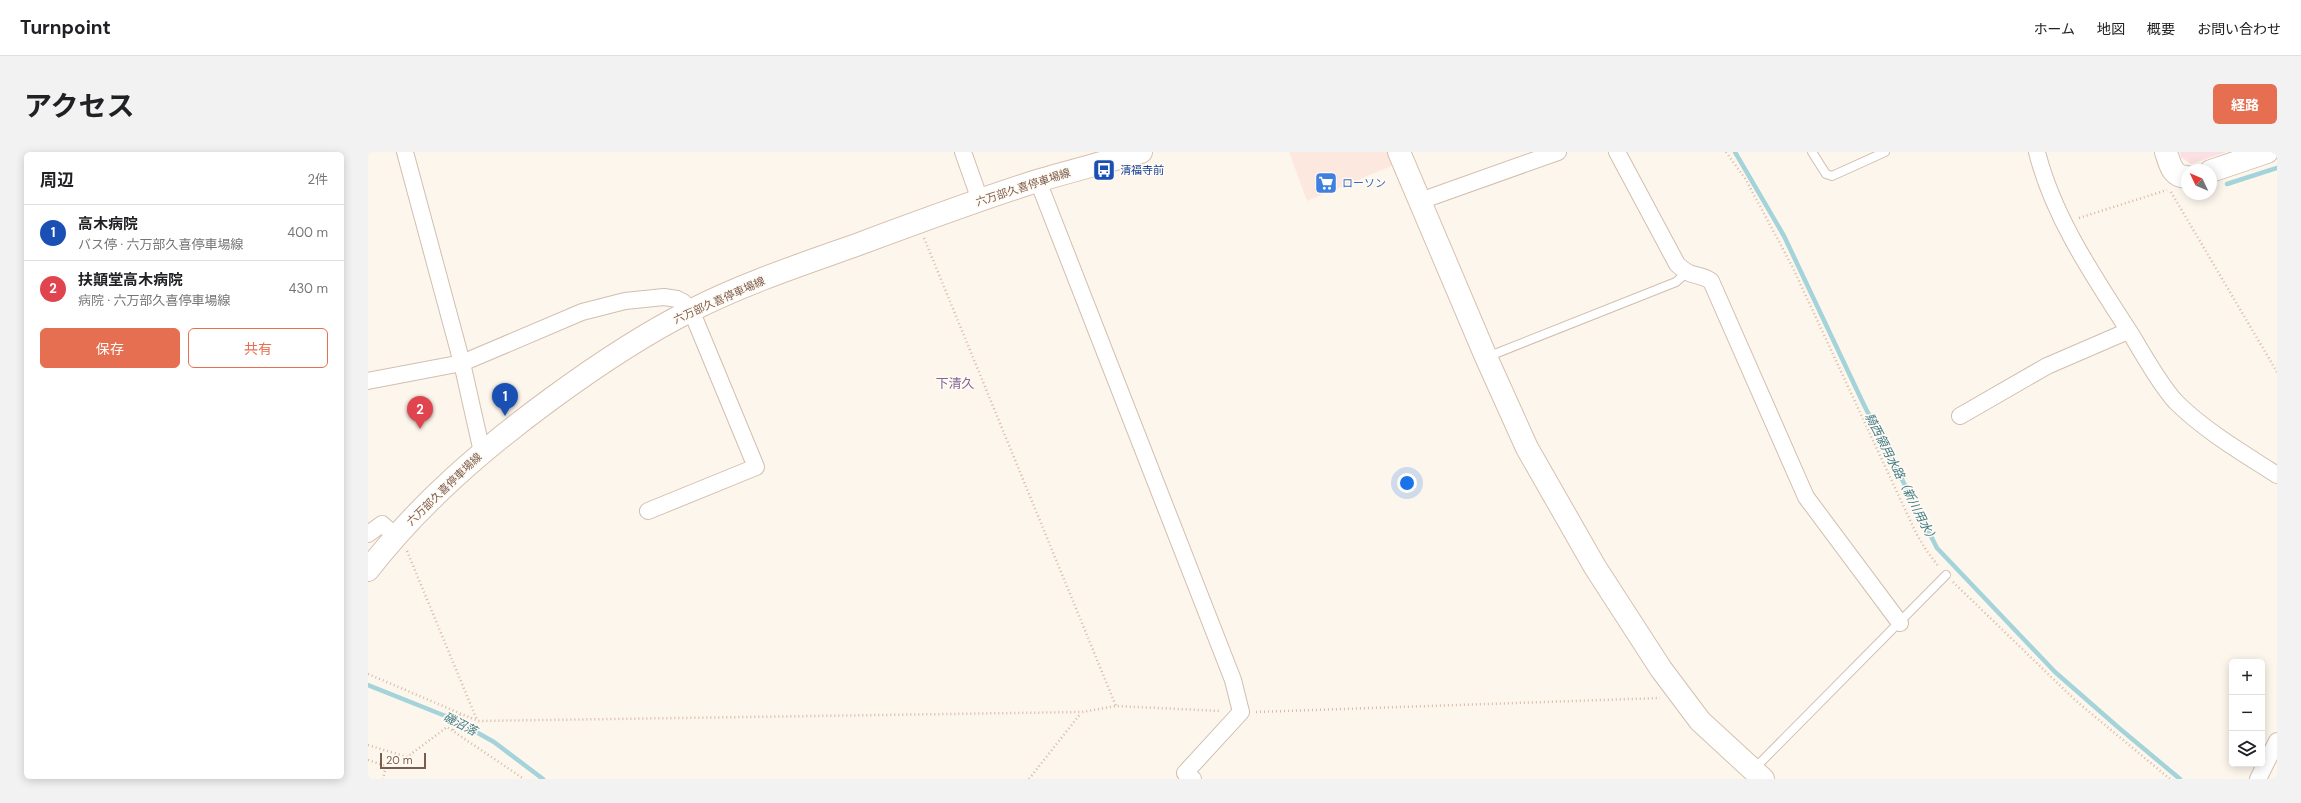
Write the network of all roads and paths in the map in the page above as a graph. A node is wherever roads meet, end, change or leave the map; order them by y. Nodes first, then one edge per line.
1 (405, 152) edge
2 (962, 152) edge
3 (1141, 152) edge
4 (1399, 152) edge
5 (1558, 152) edge
6 (1617, 152) edge
7 (1726, 152) edge
8 (1812, 152) edge
9 (1885, 152) edge
10 (2036, 152) edge
11 (2166, 152) edge
12 (2267, 152) edge
13 (2217, 169) edge
14 (2181, 176) edge
15 (1038, 181) junction
16 (980, 200) junction
17 (1420, 201) junction
18 (918, 222) junction
19 (2065, 222) junction
20 (1686, 273) junction
21 (691, 310) junction
22 (2128, 331) junction
23 (1486, 358) junction
24 (462, 363) junction
25 (2277, 372) edge
26 (368, 381) edge
27 (1960, 416) dead end
28 (482, 452) junction
29 (2277, 475) edge
30 (648, 511) dead end
31 (368, 534) edge
32 (396, 536) junction
33 (368, 570) edge
34 (1946, 575) junction
35 (1900, 623) junction
36 (368, 674) edge
37 (1681, 696) junction
38 (1116, 706) junction
39 (1082, 712) junction
40 (1241, 712) junction
41 (460, 715) junction
42 (478, 721) junction
43 (454, 728) junction
44 (2277, 741) edge
45 (368, 745) edge
46 (368, 760) edge
47 (1758, 775) edge
48 (383, 779) edge
49 (524, 779) edge
50 (1029, 779) edge
51 (1193, 779) edge
52 (2170, 779) edge
53 (2258, 779) edge

1 - 24 street
2 - 16 street
3 - 15 main road, 六万部久喜停車場線
4 - 17 main road
5 - 17 street
6 - 20 street
7 - 34 path
8 - 9 lane
10 - 19 street
11 - 14 main road
12 - 13 main road
15 - 16 main road, 六万部久喜停車場線
15 - 40 street
16 - 18 main road, 六万部久喜停車場線
17 - 23 main road
18 - 21 main road, 六万部久喜停車場線
18 - 38 path
19 - 22 street
19 - 25 path
20 - 23 lane
20 - 35 street
21 - 24 street
21 - 28 main road, 六万部久喜停車場線
21 - 30 street
22 - 27 street
22 - 29 street
23 - 37 main road
24 - 26 street
24 - 28 street
28 - 32 main road, 六万部久喜停車場線
31 - 32 street
32 - 33 main road, 六万部久喜停車場線
32 - 42 path
34 - 35 lane
34 - 52 path
35 - 47 lane
36 - 41 path
37 - 40 path
37 - 47 main road
38 - 39 path
38 - 40 path
39 - 42 path
39 - 50 path
40 - 51 street
41 - 42 path
41 - 43 path
43 - 45 path
43 - 49 path
44 - 53 street
46 - 48 path

